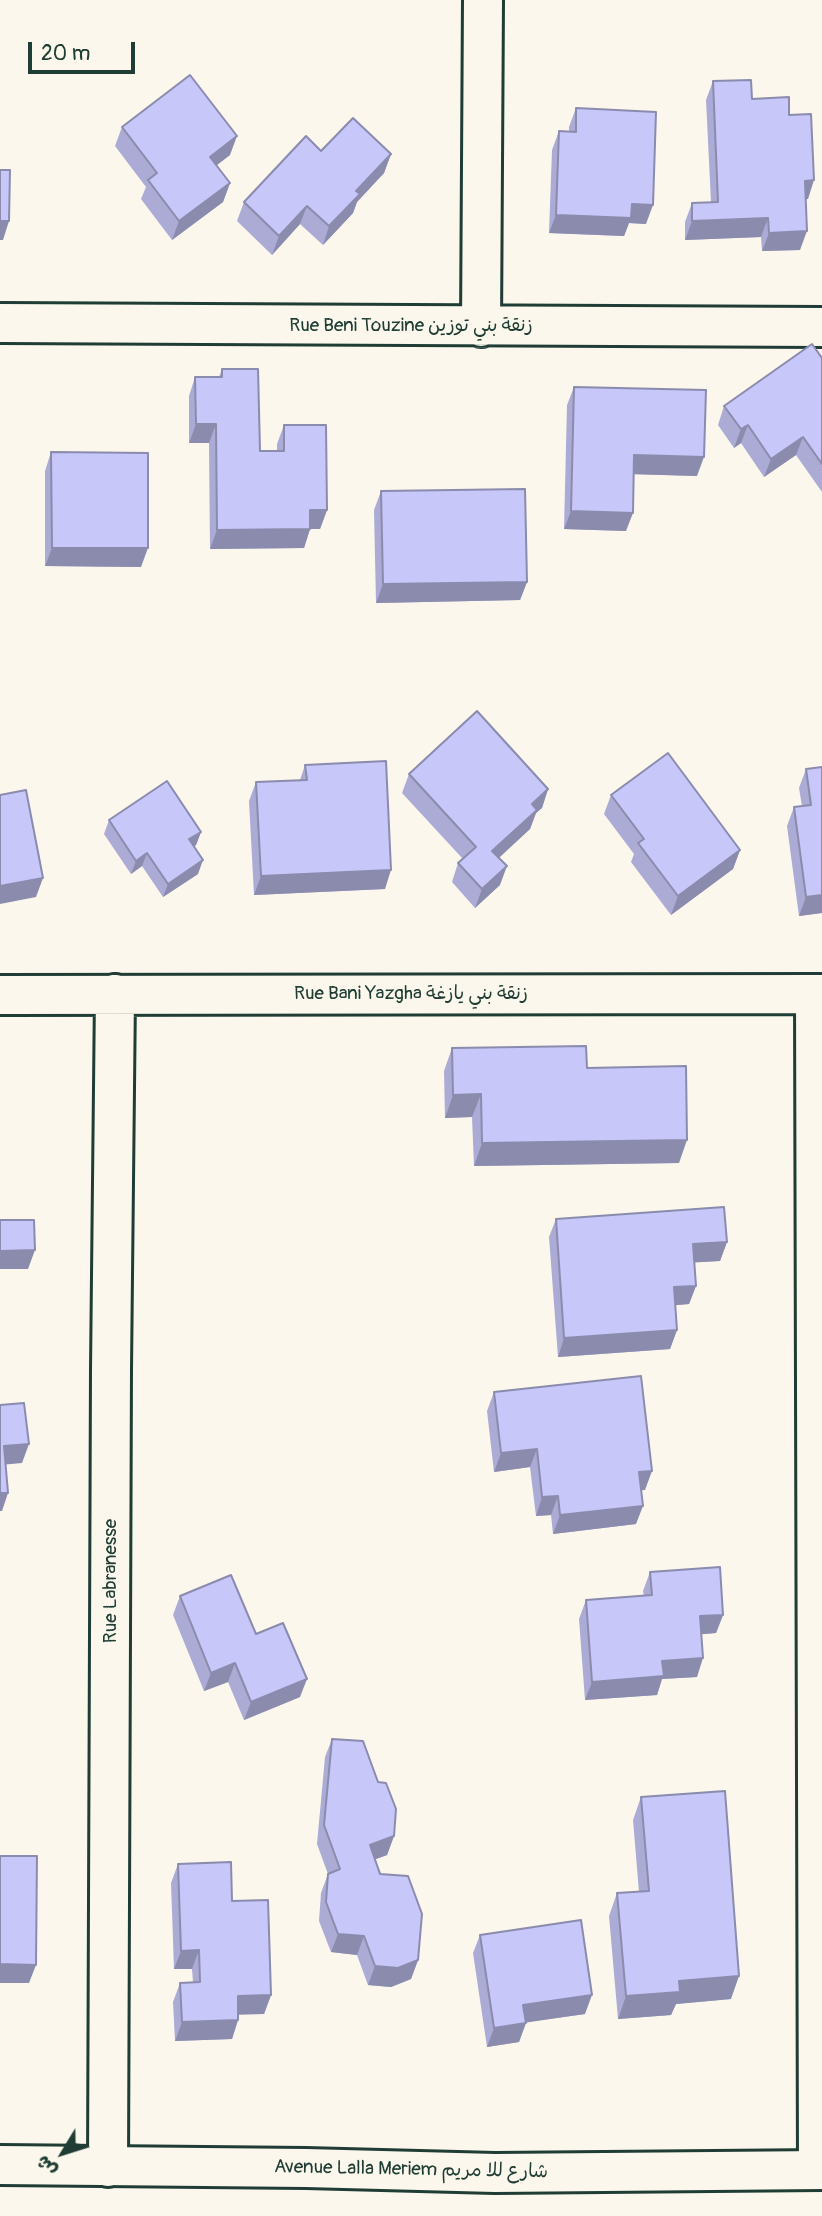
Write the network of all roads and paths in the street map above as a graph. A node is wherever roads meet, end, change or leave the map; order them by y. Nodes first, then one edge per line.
1 (483, 0) edge
2 (0, 323) edge
3 (481, 327) junction
4 (822, 327) edge
5 (819, 994) edge
6 (0, 995) edge
7 (115, 995) junction
8 (0, 2165) edge
9 (108, 2167) junction
10 (820, 2170) edge

1 - 3 street
2 - 3 street, Rue Beni Touzine زنقة بني توزين
3 - 4 street, Rue Beni Touzine زنقة بني توزين
5 - 7 street, Rue Bani Yazgha زنقة بني يازغة
5 - 10 street
6 - 7 street, Rue Bani Yazgha زنقة بني يازغة
7 - 9 street, Rue Labranesse
8 - 9 street, Avenue Lalla Meriem شارع للا مريم
9 - 10 street, Avenue Lalla Meriem شارع للا مريم

